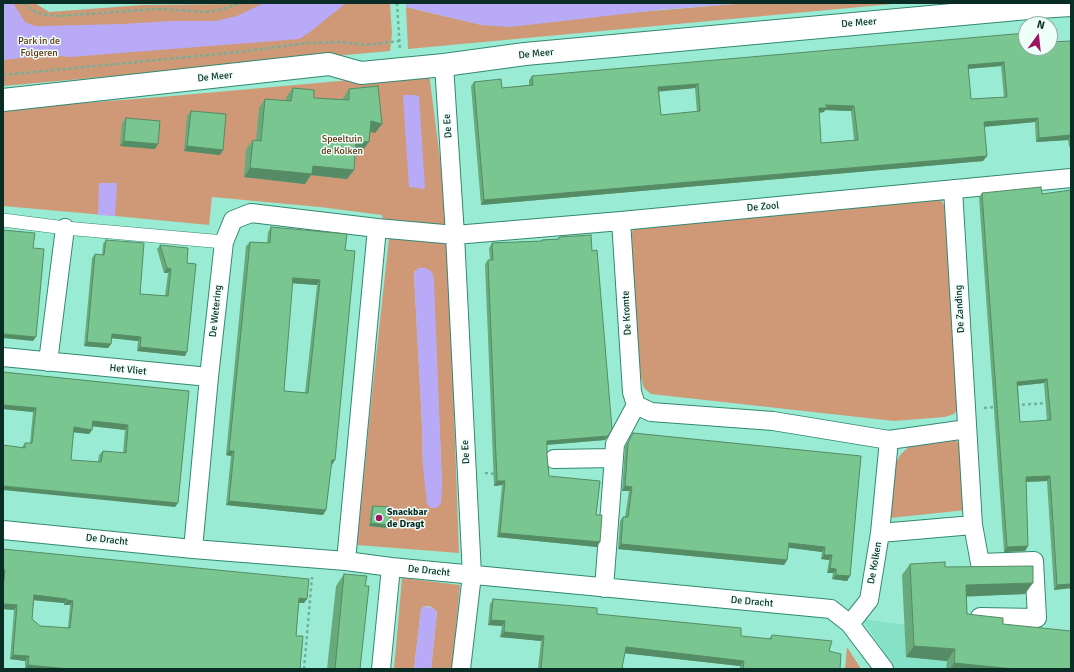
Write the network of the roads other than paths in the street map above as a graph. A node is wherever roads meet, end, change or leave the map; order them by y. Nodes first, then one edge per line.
1 (1071, 5) edge
2 (444, 65) junction
3 (3, 100) edge
4 (1071, 178) edge
5 (953, 189) junction
6 (3, 220) edge
7 (621, 221) junction
8 (65, 228) junction
9 (377, 228) junction
10 (455, 235) junction
11 (224, 242) junction
12 (3, 357) edge
13 (48, 362) junction
14 (209, 377) junction
15 (636, 405) junction
16 (967, 429) junction
17 (889, 440) junction
18 (614, 458) junction
19 (554, 459) dead end
20 (973, 525) junction
21 (3, 530) edge
22 (880, 533) junction
23 (193, 549) junction
24 (346, 561) junction
25 (391, 567) junction
26 (472, 575) junction
27 (604, 588) junction
28 (980, 617) edge
29 (850, 624) junction
30 (382, 669) edge
31 (461, 669) edge
32 (884, 669) edge

1 - 2 street, De Meer
2 - 3 street, De Meer
2 - 10 street, De Ee
4 - 5 street, De Zool
5 - 7 street, De Zool
5 - 16 street, De Zanding
6 - 8 street
7 - 10 street, De Zool
7 - 15 street, De Kromte
8 - 11 street
8 - 13 street
9 - 10 street
9 - 11 street, De Wetering
9 - 24 street
10 - 26 street, De Ee
11 - 14 street, De Wetering
12 - 13 street, Het Vliet
13 - 14 street, Het Vliet
14 - 23 street, De Wetering
15 - 17 street
15 - 18 street
16 - 17 street
16 - 20 street, De Zanding
17 - 22 street, De Kolken
18 - 19 street
18 - 27 street
20 - 22 street
20 - 28 street, De Zanding
21 - 23 street, De Dracht
22 - 29 street, De Kolken
23 - 24 street, De Dracht
24 - 25 street, De Dracht
25 - 26 street, De Dracht
25 - 30 street
26 - 27 street, De Dracht
26 - 31 street, De Ee
27 - 29 street, De Dracht
29 - 32 street

